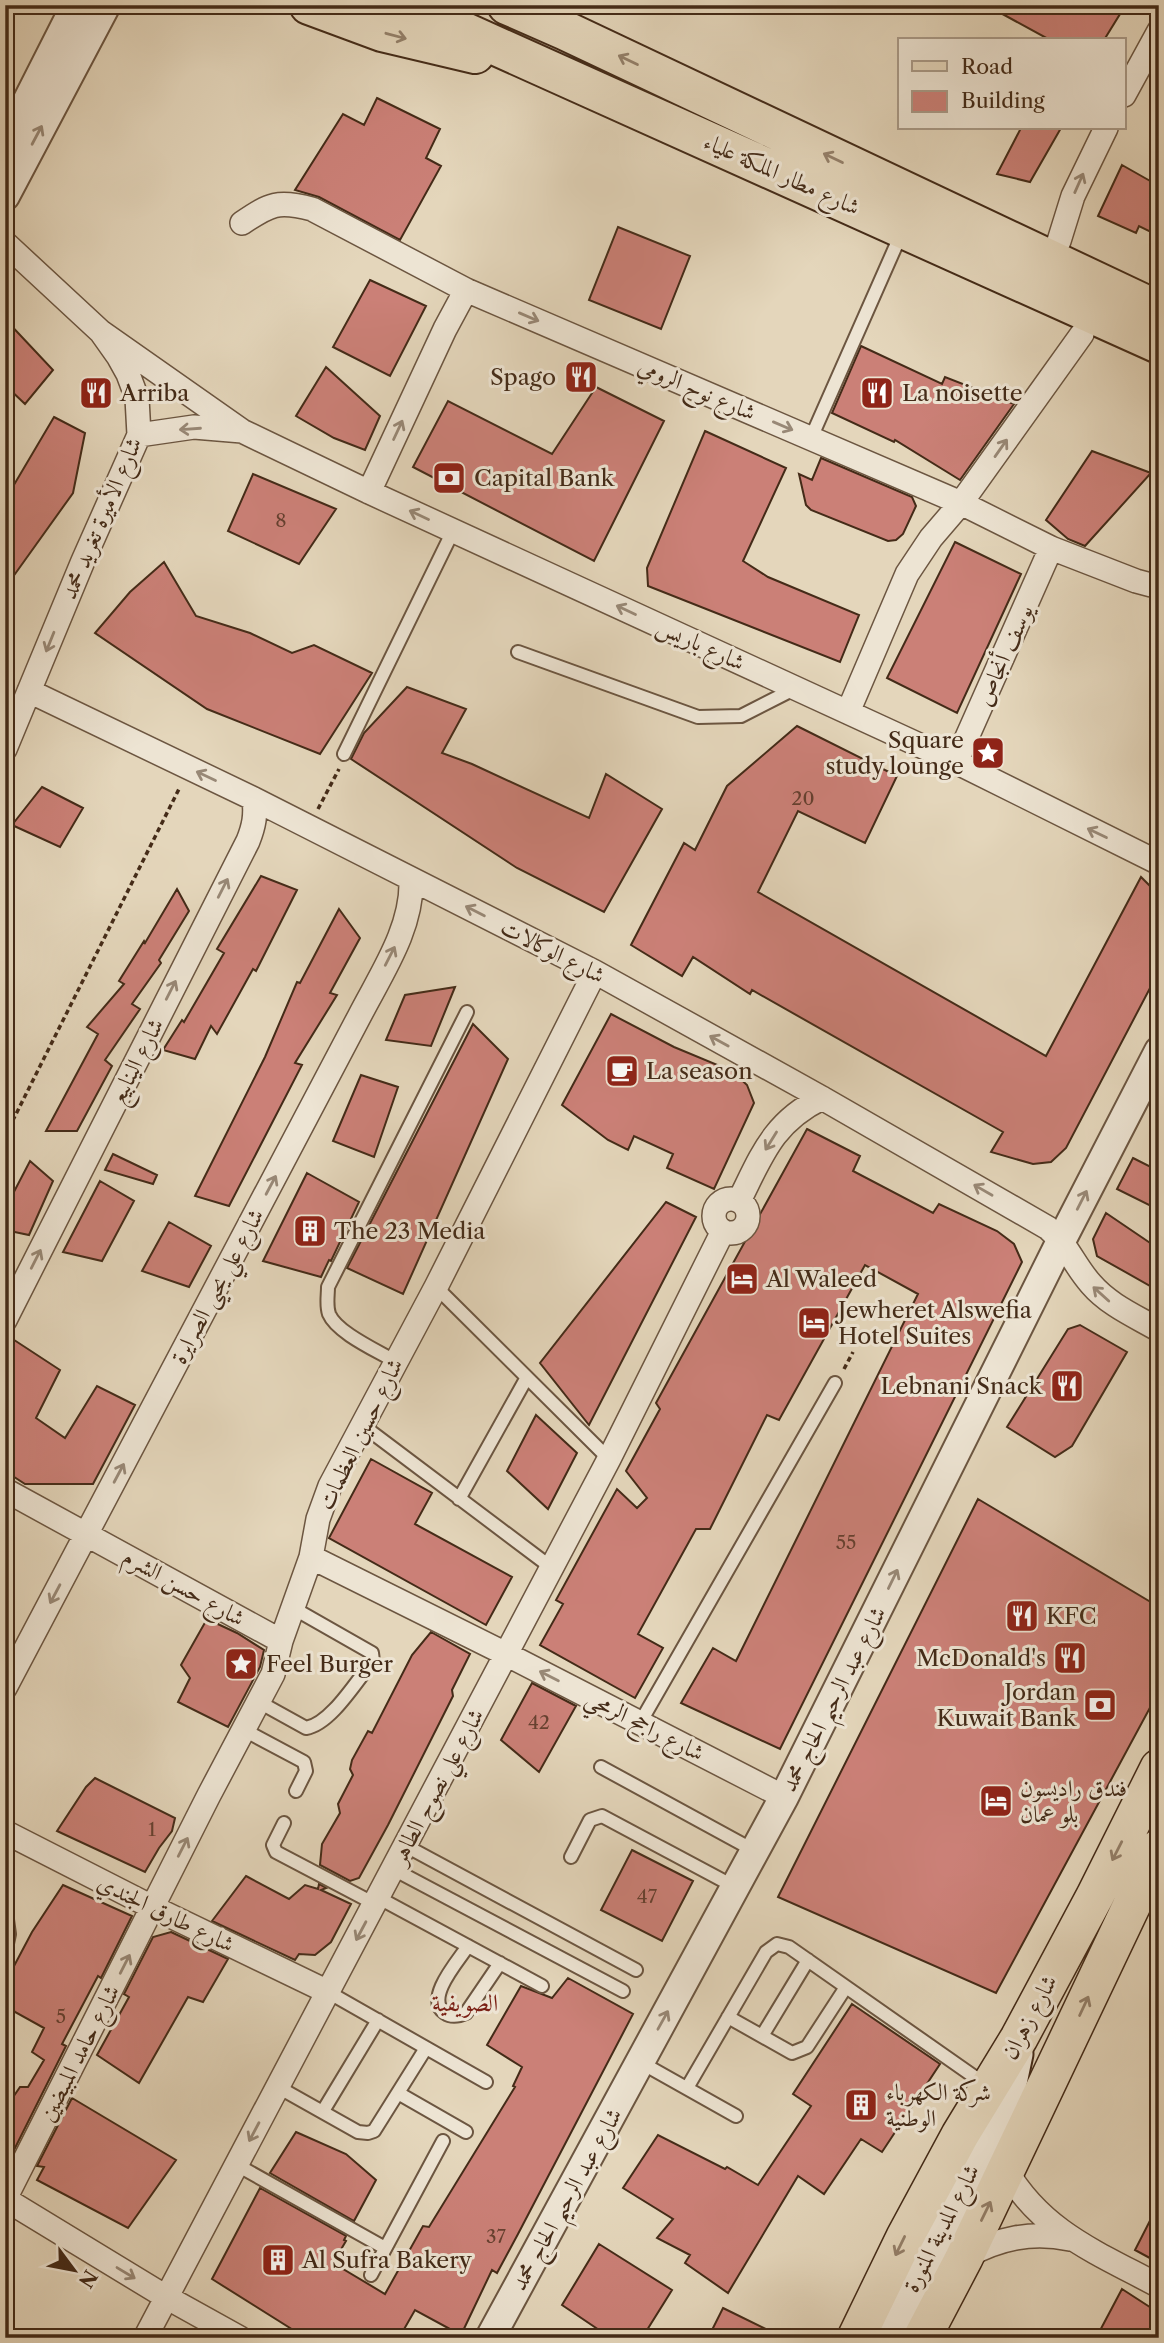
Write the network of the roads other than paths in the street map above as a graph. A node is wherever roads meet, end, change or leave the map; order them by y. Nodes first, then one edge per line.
1 (76, 5) edge
2 (106, 5) edge
3 (309, 5) edge
4 (405, 5) edge
5 (507, 5) edge
6 (529, 5) edge
7 (564, 30) junction
8 (1157, 39) edge
9 (538, 65) junction
10 (1126, 92) edge
11 (1105, 130) edge
12 (5, 145) edge
13 (895, 188) junction
14 (5, 196) edge
15 (863, 210) junction
16 (242, 223) dead end
17 (898, 242) junction
18 (1059, 242) junction
19 (5, 243) edge
20 (1159, 289) edge
21 (466, 290) junction
22 (1159, 311) edge
23 (101, 332) junction
24 (1082, 334) junction
25 (1159, 344) edge
26 (1159, 370) edge
27 (242, 431) junction
28 (139, 435) junction
29 (811, 438) junction
30 (369, 492) junction
31 (961, 503) junction
32 (453, 531) junction
33 (1051, 548) junction
34 (1159, 584) edge
35 (518, 652) dead end
36 (797, 688) junction
37 (29, 691) junction
38 (848, 712) junction
39 (5, 749) edge
40 (344, 757) road end
41 (956, 762) junction
42 (254, 799) junction
43 (1159, 863) edge
44 (411, 879) junction
45 (595, 972) junction
46 (467, 1012) dead end
47 (1159, 1051) edge
48 (822, 1098) junction
49 (1062, 1239) junction
50 (436, 1287) junction
51 (5, 1320) edge
52 (1159, 1329) edge
53 (396, 1362) junction
54 (526, 1379) junction
55 (835, 1383) dead end
56 (362, 1425) junction
57 (609, 1459) junction
58 (5, 1490) edge
59 (459, 1499) junction
60 (87, 1534) junction
61 (311, 1557) junction
62 (552, 1567) junction
63 (293, 1608) junction
64 (281, 1641) junction
65 (506, 1654) junction
66 (5, 1688) edge
67 (259, 1702) junction
68 (640, 1723) junction
69 (244, 1730) junction
70 (601, 1767) dead end
71 (1159, 1768) edge
72 (296, 1791) dead end
73 (784, 1797) junction
74 (284, 1823) dead end
75 (5, 1832) edge
76 (406, 1846) junction
77 (1159, 1847) edge
78 (755, 1851) junction
79 (571, 1857) dead end
80 (393, 1870) junction
81 (735, 1887) junction
82 (377, 1901) junction
83 (5, 1905) edge
84 (153, 1908) junction
85 (468, 1946) junction
86 (5, 1953) edge
87 (808, 1960) junction
88 (500, 1963) junction
89 (636, 1970) dead end
90 (542, 1986) dead end
91 (846, 1987) junction
92 (623, 1990) dead end
93 (328, 1992) junction
94 (728, 2017) junction
95 (378, 2020) junction
96 (762, 2036) junction
97 (1019, 2038) junction
98 (426, 2048) junction
99 (640, 2062) junction
100 (486, 2082) dead end
101 (278, 2087) junction
102 (989, 2087) junction
103 (687, 2088) junction
104 (398, 2093) junction
105 (323, 2112) junction
106 (736, 2116) dead end
107 (466, 2132) dead end
108 (443, 2141) dead end
109 (237, 2165) junction
110 (1006, 2170) junction
111 (5, 2199) edge
112 (1073, 2239) junction
113 (385, 2248) junction
114 (964, 2258) junction
115 (371, 2275) dead end
116 (1159, 2286) edge
117 (166, 2297) junction
118 (145, 2338) edge
119 (240, 2338) edge
120 (490, 2338) edge
121 (856, 2338) edge
122 (885, 2338) edge
123 (922, 2338) edge

1 - 12 street
14 -> 2 street
3 -> 9 highway
4 - 9 highway, شارع مطار الملكة علياء
5 - 7 highway, شارع مطار الملكة علياء
6 - 7 highway
13 -> 7 highway, شارع مطار الملكة علياء
8 - 10 street
9 - 15 highway, شارع مطار الملكة علياء
18 -> 11 street
13 - 18 highway
13 - 22 highway, شارع مطار الملكة علياء
15 - 17 highway
15 - 25 highway, شارع مطار الملكة علياء
16 - 21 street, شارع نوح الرومي
17 - 24 highway
17 - 29 lane
18 - 20 highway
19 - 23 street, شارع الأميرة تغريد محمد
21 -> 29 street, شارع نوح الرومي
30 -> 21 street
23 - 27 street, شارع باريس
23 - 28 street, شارع الأميرة تغريد محمد
24 - 26 highway
31 -> 24 street
27 -> 28 street, شارع باريس
27 - 30 street, شارع باريس
28 -> 37 street, شارع الأميرة تغريد محمد
29 - 31 street, شارع نوح الرومي
32 -> 30 street, شارع باريس
31 - 33 street, شارع نوح الرومي
31 - 38 street
36 -> 32 street, شارع باريس
32 - 40 lane
33 - 34 street, شارع نوح الرومي
33 - 41 street, يوسف أنجاص
35 - 36 lane
36 - 38 street, شارع باريس
37 - 39 street, شارع الأميرة تغريد محمد
42 -> 37 street, شارع الوكالات
38 - 41 street, شارع باريس
43 -> 41 street, شارع باريس
42 - 44 street, شارع الوكالات
51 -> 42 street, شارع الينابيع
45 -> 44 street, شارع الوكالات
60 -> 44 street, شارع علي يحيى الصرايرة
48 -> 45 street, شارع الوكالات
45 - 50 street, شارع حسين العظمات
46 - 53 lane
49 -> 47 street, شارع عبد الرحيم الحاج محمد
49 -> 48 street, شارع الوكالات
48 -> 57 street, شارع علي نصوح الطاهر
52 -> 49 street
73 -> 49 street, شارع عبد الرحيم الحاج محمد
50 - 53 street, شارع حسين العظمات
50 - 54 lane
53 - 56 street, شارع حسين العظمات
54 - 57 lane
54 - 59 lane
55 - 68 lane
56 - 59 lane
56 - 61 street, شارع حسين العظمات
57 - 62 street, شارع علي نصوح الطاهر
58 - 60 street, شارع حسن الشرم
59 - 62 lane
60 - 64 street, شارع حسن الشرم
60 -> 66 street, شارع علي يحيى الصرايرة
61 - 63 street, شارع حسين العظمات
61 - 65 street, شارع راجح الرمحي
62 - 65 street, شارع علي نصوح الطاهر
63 - 64 street, شارع حسين العظمات
63 - 67 lane
64 - 67 street, شارع حسين العظمات
68 -> 65 street, شارع راجح الرمحي
65 - 76 street, شارع علي نصوح الطاهر
67 - 69 street, شارع حسين العظمات
68 - 73 street, شارع راجح الرمحي
69 - 72 lane
84 -> 69 street, شارع حسين العظمات
70 - 78 lane
71 -> 97 main road, شارع زهران
73 - 78 street, شارع عبد الرحيم الحاج محمد
74 - 82 lane
75 - 84 street, شارع طارق الجندي
76 - 80 street, شارع علي نصوح الطاهر
76 - 89 lane
110 -> 77 main road, شارع زهران
78 - 81 street, شارع عبد الرحيم الحاج محمد
79 - 81 lane
80 - 82 street, شارع علي نصوح الطاهر
80 - 92 lane
99 -> 81 street, شارع عبد الرحيم الحاج محمد
82 - 85 lane
82 -> 93 street, شارع علي نصوح الطاهر
83 - 86 lane
84 - 93 street, شارع طارق الجندي
111 -> 84 street, شارع حامد المبيضين
85 - 88 lane
85 - 88 lane
87 - 91 lane
87 - 94 lane
87 - 96 lane
88 - 90 lane
91 - 96 lane
91 - 102 lane
93 - 95 lane
93 - 101 street, شارع علي نصوح الطاهر
94 - 96 lane
94 - 103 lane
95 - 98 lane
95 - 105 lane
97 - 102 main road, شارع زهران
97 - 122 main road, شارع المدينة المنورة
98 - 100 lane
98 - 104 lane
99 - 103 lane
99 - 120 street, شارع عبد الرحيم الحاج محمد
101 - 105 lane
101 -> 109 street, شارع علي نصوح الطاهر
102 -> 121 main road, شارع زهران
103 - 106 lane
104 - 105 lane
104 - 107 lane
108 - 113 lane
109 - 113 lane
109 - 117 street, شارع علي نصوح الطاهر
110 - 112 street
114 -> 110 main road, شارع زهران
111 -> 117 street
112 - 114 street
112 - 116 street
113 - 115 lane
114 - 123 main road, شارع زهران
117 - 118 street, شارع علي نصوح الطاهر
117 - 119 street

